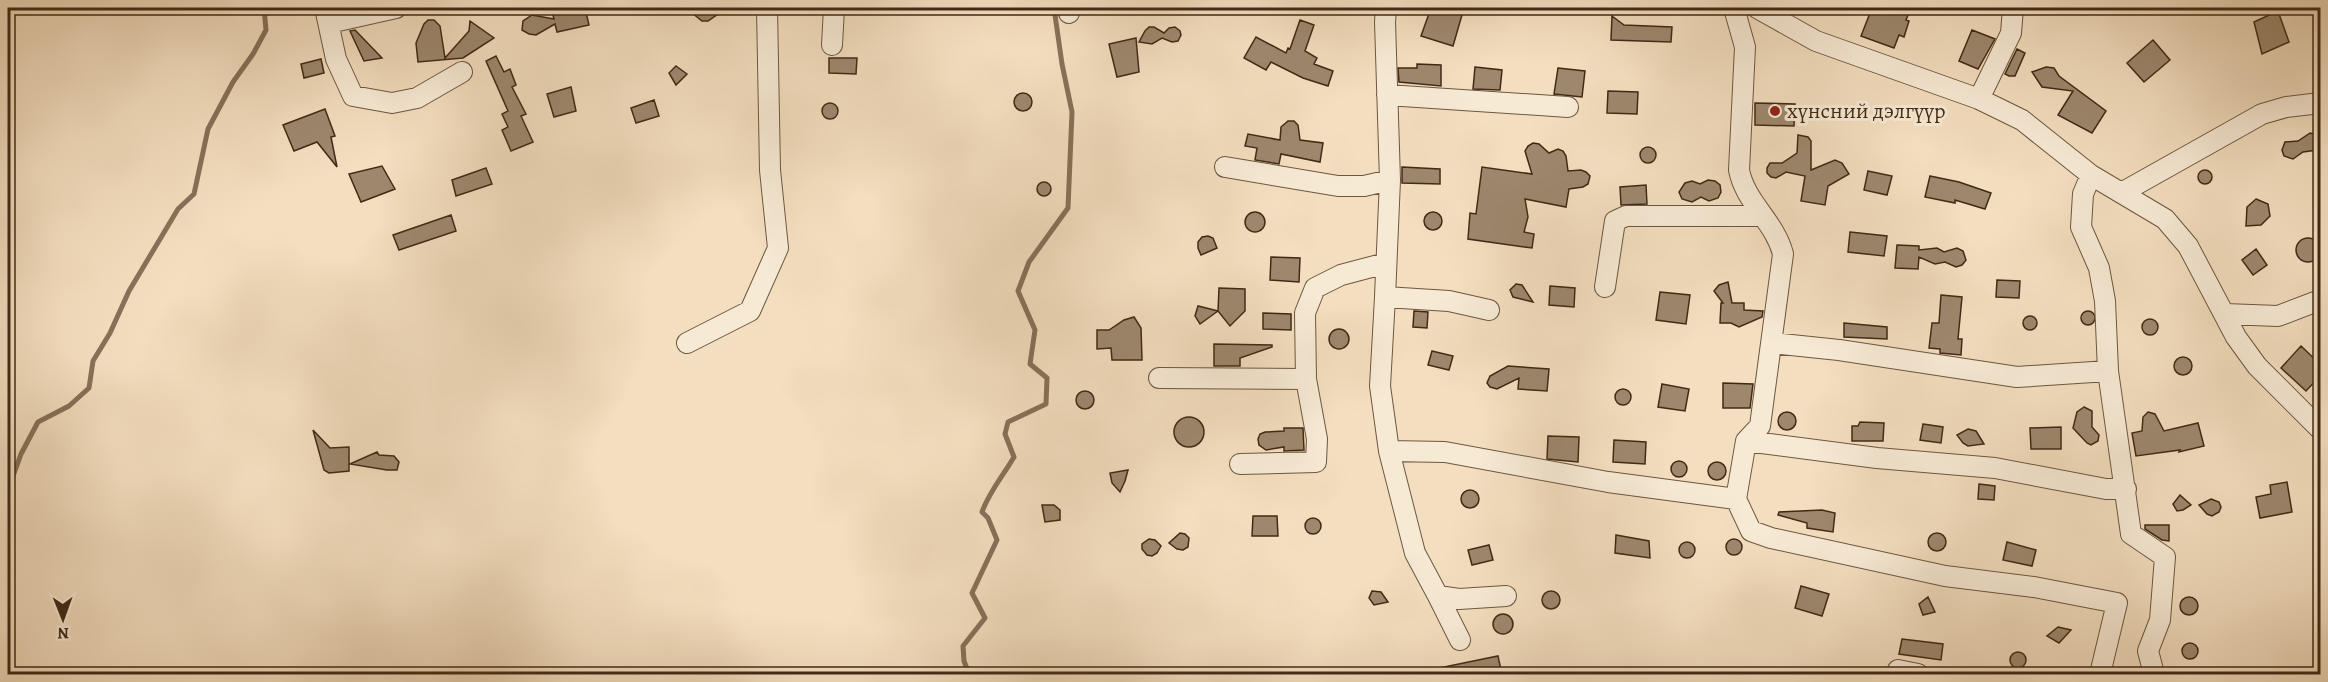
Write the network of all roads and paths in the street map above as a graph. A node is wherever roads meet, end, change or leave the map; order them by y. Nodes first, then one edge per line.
1 (396, 8) edge
2 (766, 8) edge
3 (834, 8) edge
4 (1386, 8) edge
5 (1734, 8) edge
6 (1757, 8) edge
7 (2013, 8) edge
8 (327, 15) edge
9 (832, 45) dead end
10 (462, 72) dead end
11 (1387, 95) junction
12 (1979, 99) junction
13 (2320, 104) edge
14 (1568, 107) dead end
15 (1225, 167) dead end
16 (2091, 175) junction
17 (1390, 180) junction
18 (2123, 192) junction
19 (1763, 216) junction
20 (1386, 263) junction
21 (1605, 287) dead end
22 (1385, 297) junction
23 (2320, 300) edge
24 (1489, 310) dead end
25 (2225, 314) junction
26 (687, 343) dead end
27 (1772, 343) junction
28 (2108, 371) junction
29 (1159, 378) dead end
30 (1306, 379) junction
31 (2320, 429) edge
32 (1746, 441) junction
33 (1389, 451) junction
34 (1240, 464) dead end
35 (2126, 489) junction
36 (1736, 499) junction
37 (1438, 596) junction
38 (1506, 596) dead end
39 (1460, 640) dead end
40 (2100, 675) edge
41 (2154, 675) edge

1 - 8 street
2 - 26 street
3 - 9 street
4 - 11 street
5 - 19 street
6 - 12 street
7 - 12 street
8 - 10 street
11 - 14 street
11 - 17 street
12 - 16 street
13 - 18 street
15 - 17 street
16 - 18 street
16 - 28 street
17 - 20 street
18 - 25 street
19 - 21 street
19 - 27 street
20 - 22 street
20 - 30 street
22 - 24 street
22 - 33 street
23 - 25 street
25 - 31 street
27 - 28 street
27 - 32 street
28 - 35 street
29 - 30 street
30 - 34 street
32 - 35 street
32 - 36 street
33 - 36 street
33 - 37 street
35 - 41 street
36 - 40 street
37 - 38 street
37 - 39 street

